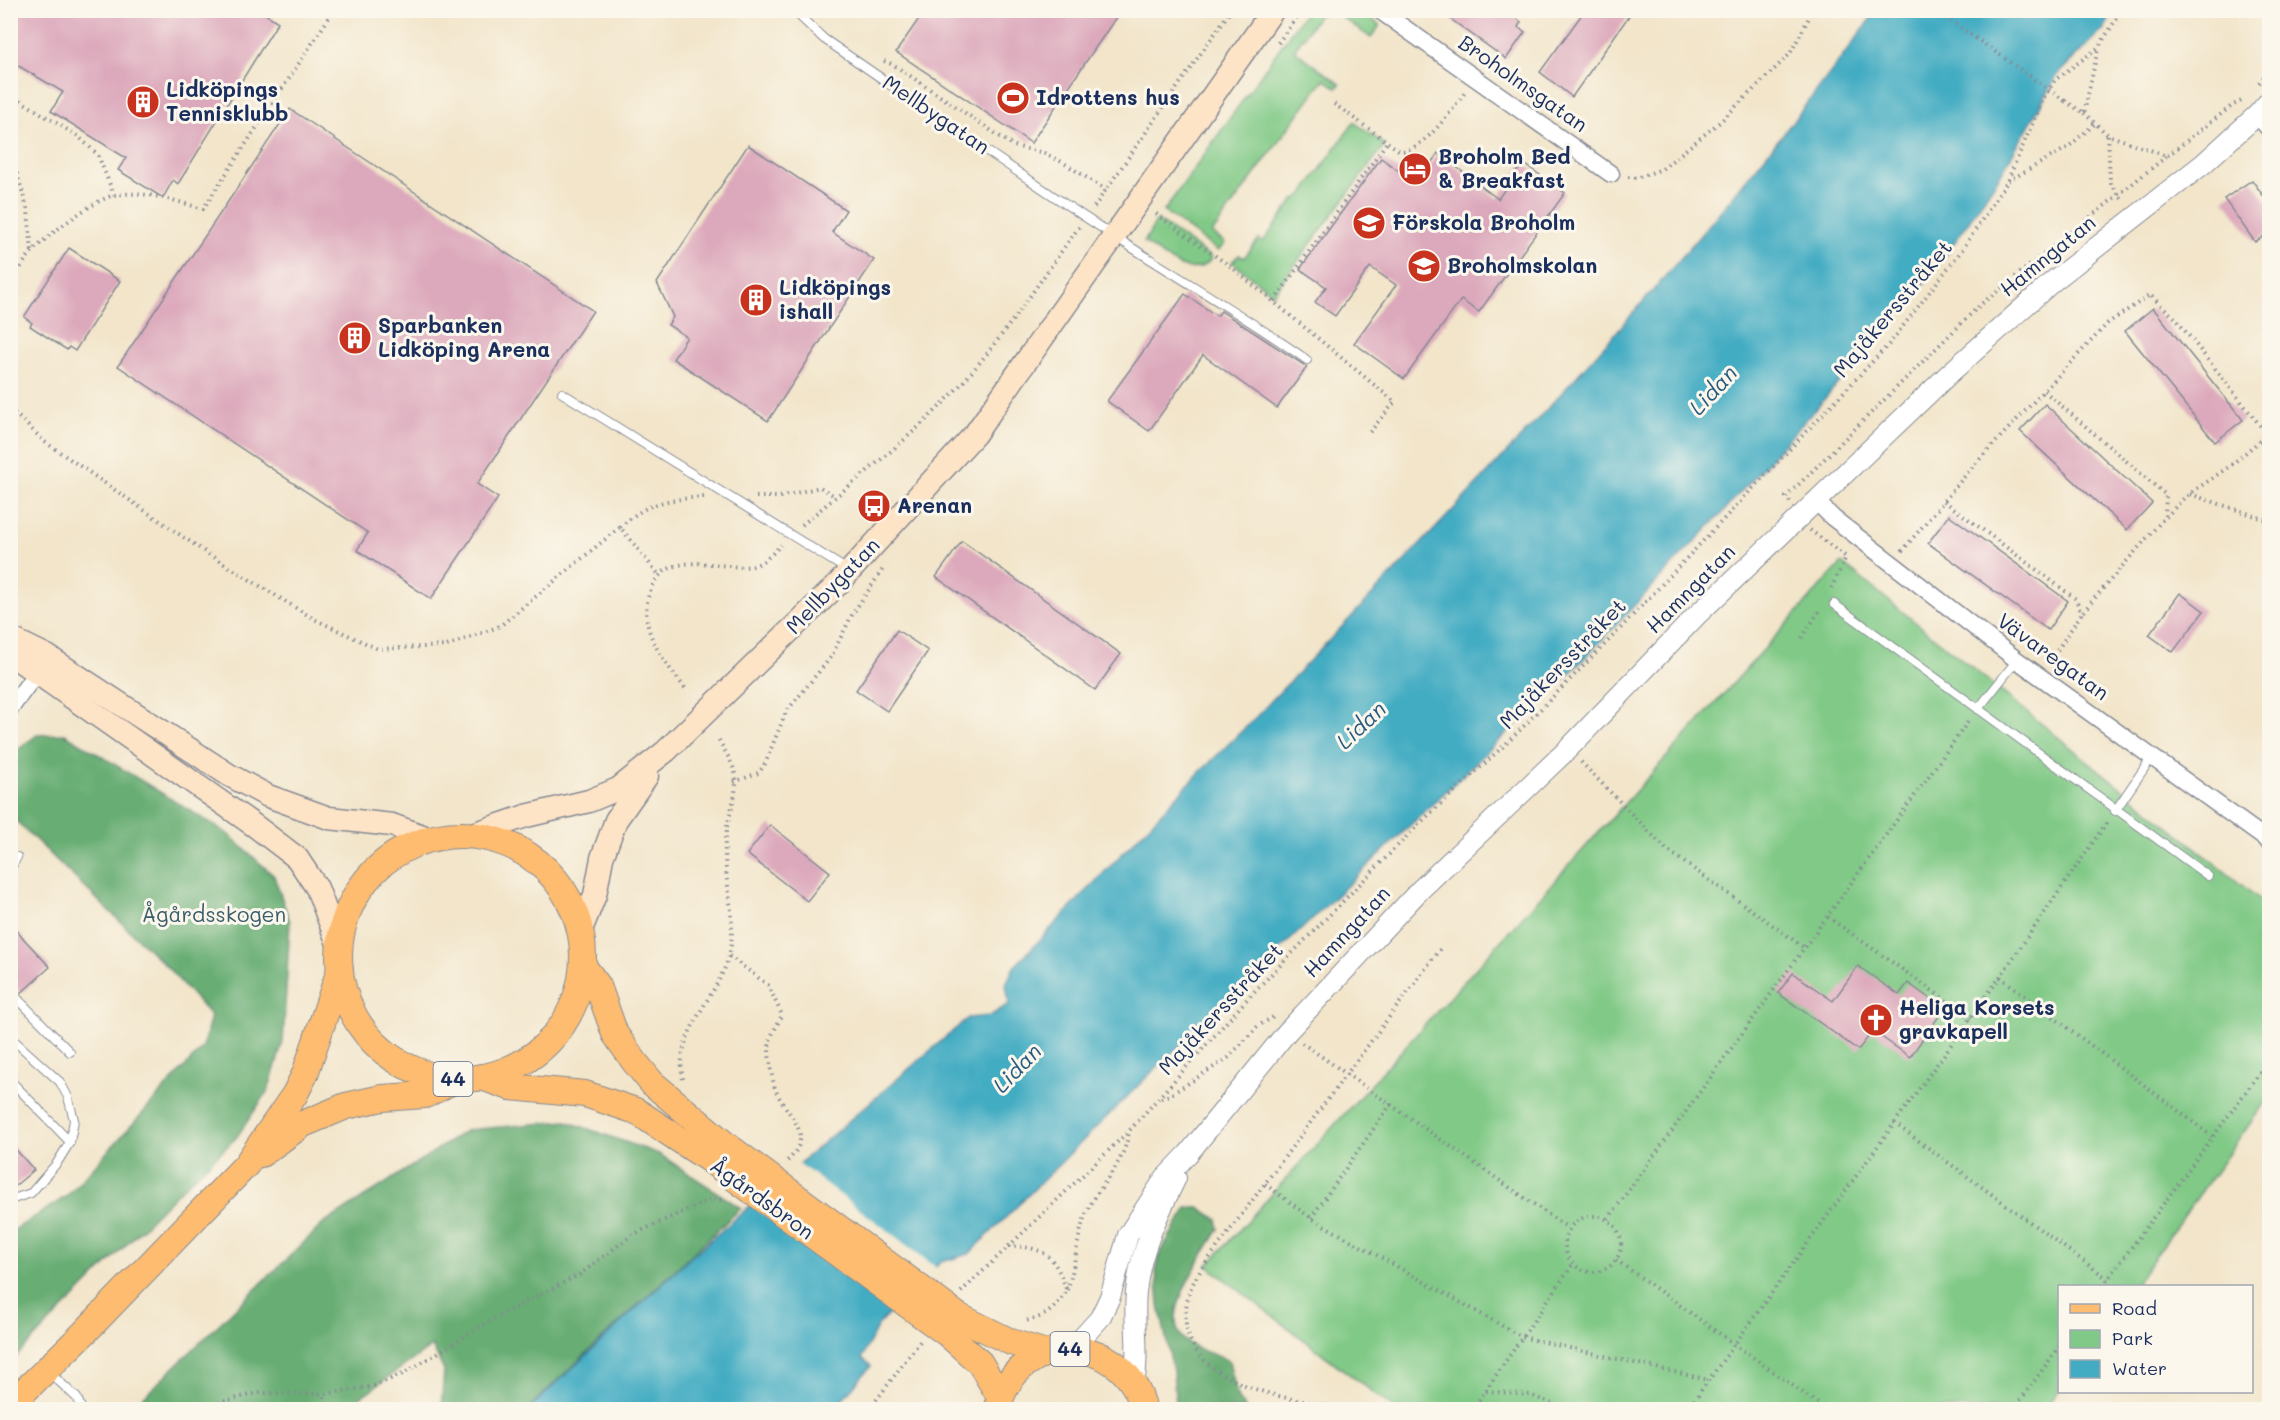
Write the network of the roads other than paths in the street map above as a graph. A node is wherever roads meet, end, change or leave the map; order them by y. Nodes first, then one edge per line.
1 (794, 10) edge
2 (1273, 10) edge
3 (1379, 10) edge
4 (2266, 112) edge
5 (1611, 174) road end
6 (1113, 234) junction
7 (1307, 360) dead end
8 (562, 393) dead end
9 (1815, 500) junction
10 (850, 571) junction
11 (1834, 604) dead end
12 (10, 638) edge
13 (10, 654) edge
14 (2017, 660) junction
15 (42, 664) junction
16 (10, 709) edge
17 (1978, 709) junction
18 (666, 751) junction
19 (2152, 757) junction
20 (2115, 811) junction
21 (470, 835) junction
22 (431, 838) junction
23 (2270, 842) edge
24 (16, 857) dead end
25 (10, 870) edge
26 (2208, 876) dead end
27 (581, 930) junction
28 (339, 958) junction
29 (583, 966) junction
30 (10, 991) edge
31 (10, 1037) edge
32 (70, 1052) dead end
33 (470, 1078) junction
34 (10, 1080) edge
35 (70, 1142) junction
36 (716, 1151) junction
37 (1188, 1154) junction
38 (246, 1165) junction
39 (10, 1200) edge
40 (945, 1328) junction
41 (1072, 1349) junction
42 (1046, 1353) junction
43 (46, 1370) junction
44 (1134, 1384) junction
45 (998, 1403) edge
46 (10, 1405) edge
47 (82, 1410) edge
48 (1144, 1410) edge

1 - 6 lane, Mellbygatan
2 - 6 main road, Mellbygatan
3 - 5 street, Broholmsgatan
4 - 9 street, Hamngatan
6 - 7 lane
6 - 10 main road, Mellbygatan
8 - 10 lane
9 - 14 street, Vävaregatan
9 - 37 street, Hamngatan
10 - 18 main road, Mellbygatan
11 - 17 lane
12 - 15 main road
13 - 15 main road
14 - 17 lane
14 - 19 street, Vävaregatan
15 - 16 street
15 - 22 main road
15 - 28 main road
17 - 20 lane
18 - 21 main road, Mellbygatan
18 - 27 main road, Mellbygatan
19 - 20 lane
19 - 23 street, Vävaregatan
20 - 26 lane
21 - 22 main road, 44
21 - 27 main road, 44
22 - 28 main road, 44
24 - 25 lane
27 - 29 main road, 44
28 - 33 main road, 44
28 - 38 main road, 44
29 - 33 main road, 44
29 - 36 main road, Ågårdsbron / 44
30 - 32 lane
31 - 35 lane
33 - 36 main road, Ågårdsbron / 44
33 - 38 main road, 44
34 - 35 lane
35 - 39 lane
36 - 40 main road, Ågårdsbron / 44, bridge
37 - 41 street
37 - 44 street
38 - 43 main road, 44
40 - 42 main road, Ågårdsbron / 44
40 - 45 main road, Ågårdsbron / 44
41 - 42 main road, 44
41 - 44 main road, 44
42 - 45 main road, 44
43 - 46 main road, 44
43 - 47 lane
44 - 48 main road, 44

